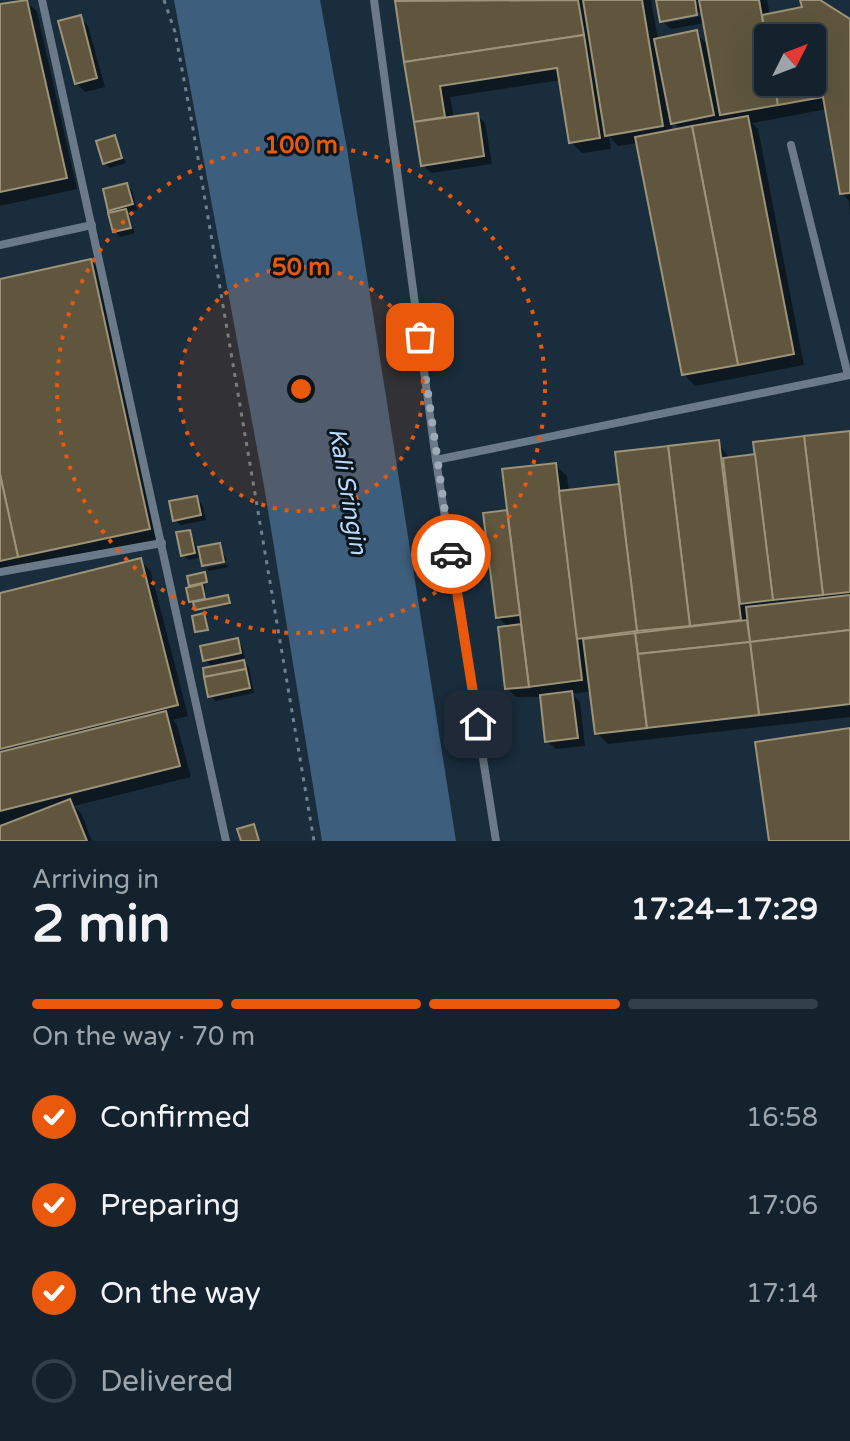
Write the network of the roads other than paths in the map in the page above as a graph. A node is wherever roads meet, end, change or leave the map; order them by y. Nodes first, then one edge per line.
1 (42, 0) edge
2 (374, 0) edge
3 (791, 145) dead end
4 (92, 225) junction
5 (0, 245) edge
6 (849, 375) edge
7 (436, 460) junction
8 (162, 543) junction
9 (0, 572) edge
10 (226, 841) edge
11 (496, 841) edge

1 - 4 lane
2 - 7 lane
3 - 6 lane
4 - 5 lane
4 - 8 lane
6 - 7 lane
7 - 11 lane
8 - 9 lane
8 - 10 lane

